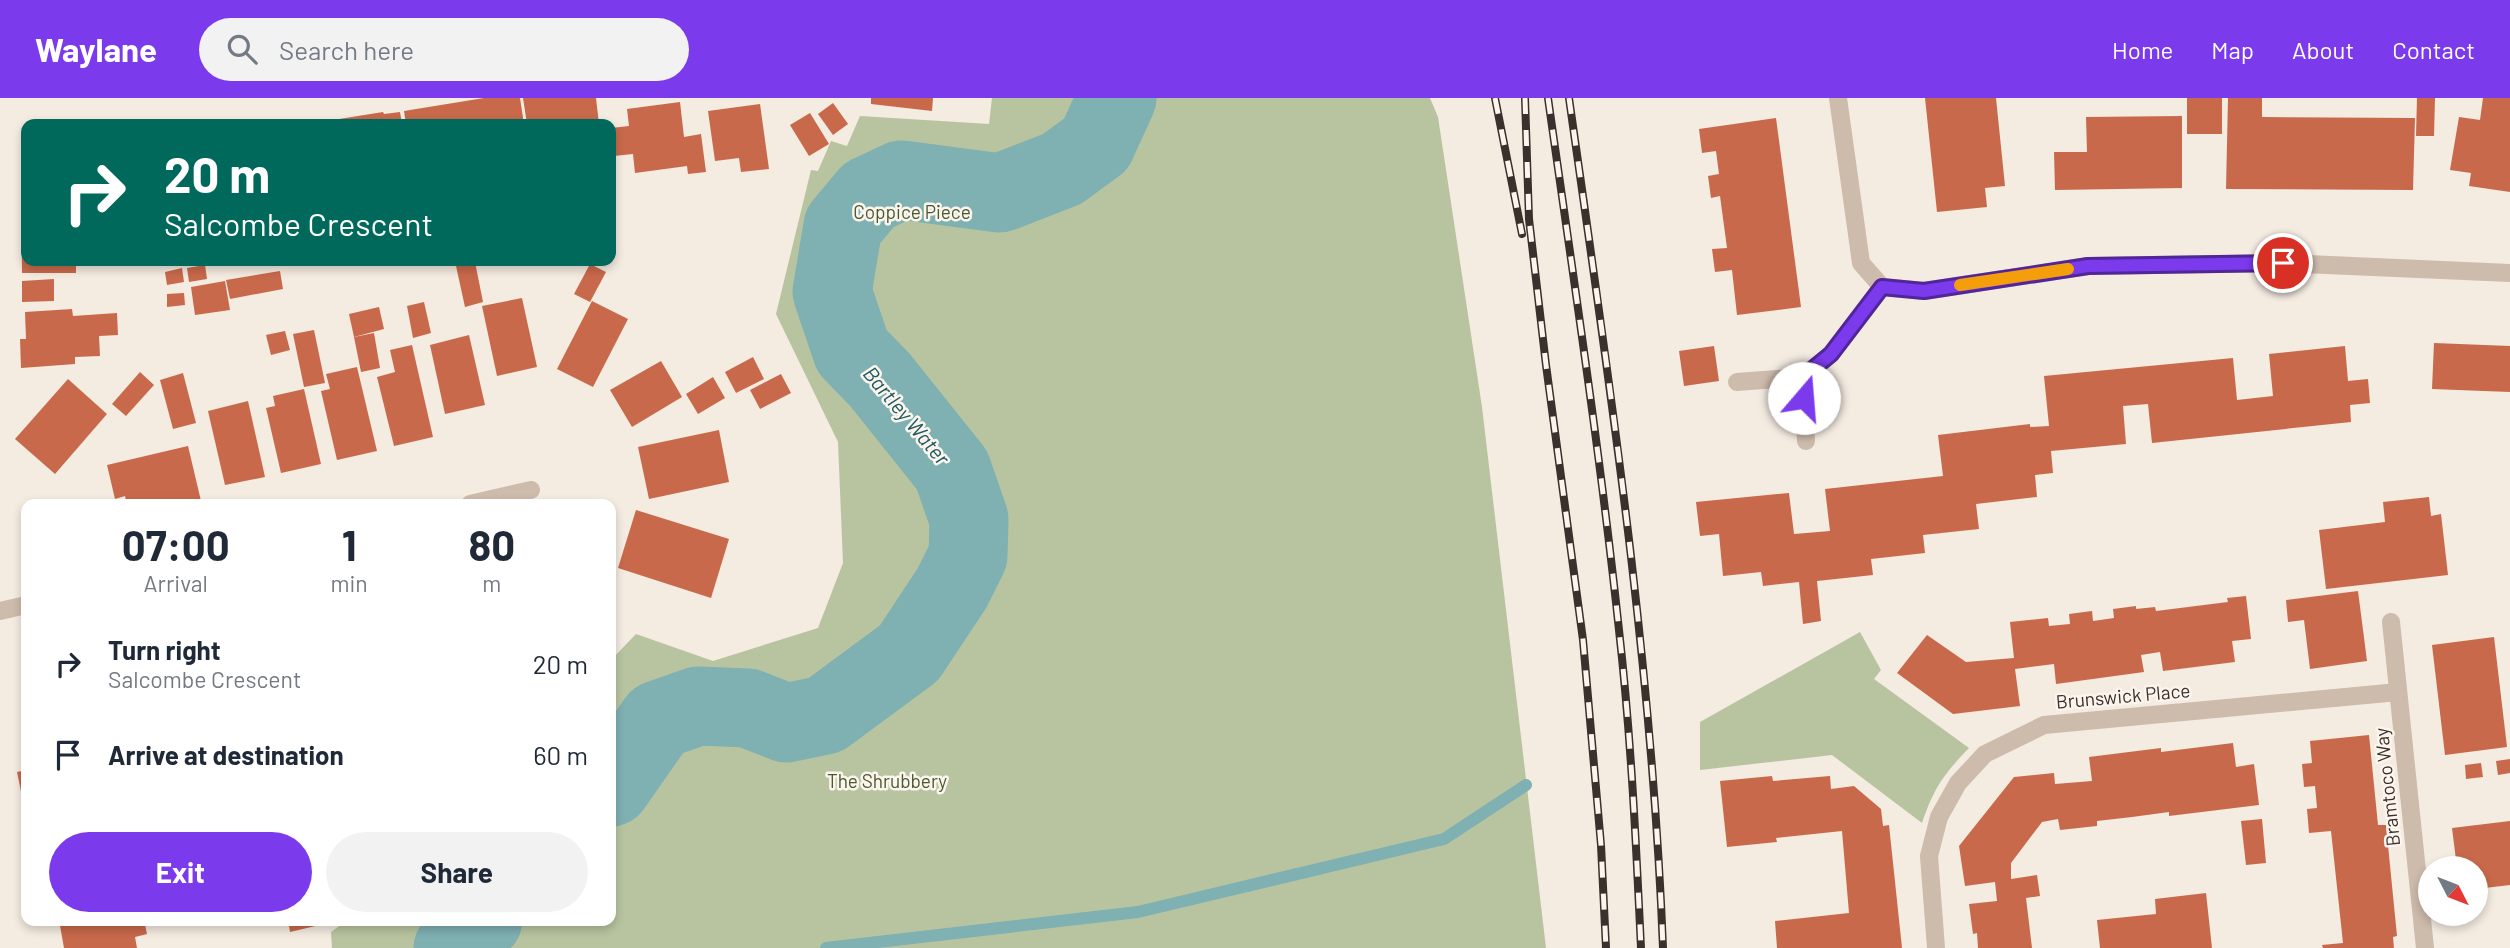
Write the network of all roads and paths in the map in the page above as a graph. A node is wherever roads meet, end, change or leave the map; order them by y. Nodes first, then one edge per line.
1 (1838, 98) edge
2 (2510, 273) edge
3 (1882, 287) junction
4 (1803, 377) junction
5 (1737, 382) dead end
6 (1806, 441) dead end
7 (531, 490) dead end
8 (492, 499) edge
9 (21, 606) edge
10 (0, 611) edge
11 (2391, 622) dead end
12 (2398, 692) junction
13 (1936, 948) edge
14 (2425, 948) edge

1 - 3 street
2 - 3 street
3 - 4 street
4 - 5 street
4 - 6 street
7 - 8 street
9 - 10 street
11 - 12 street, Bramtoco Way
12 - 13 street, Brunswick Place
12 - 14 street, Bramtoco Way

